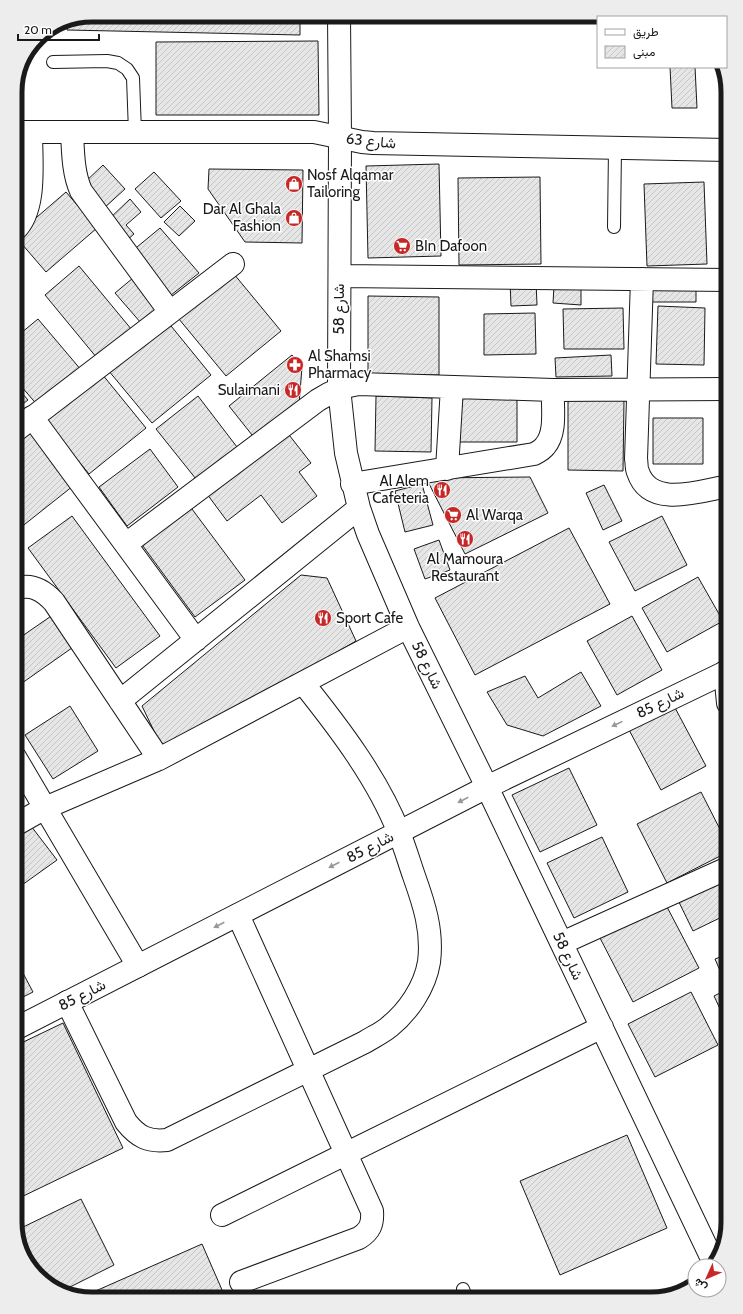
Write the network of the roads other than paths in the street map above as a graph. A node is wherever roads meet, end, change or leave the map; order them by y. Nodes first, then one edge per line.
1 (339, 22) edge
2 (53, 62) dead end
3 (23, 132) edge
4 (72, 132) junction
5 (135, 132) junction
6 (340, 138) junction
7 (615, 148) junction
8 (721, 150) edge
9 (22, 220) edge
10 (614, 227) dead end
11 (233, 264) dead end
12 (340, 276) junction
13 (642, 279) junction
14 (721, 280) edge
15 (170, 312) junction
16 (452, 387) junction
17 (339, 388) junction
18 (721, 389) edge
19 (553, 390) junction
20 (638, 390) junction
21 (32, 417) junction
22 (22, 425) edge
23 (447, 469) junction
24 (352, 484) junction
25 (721, 487) edge
26 (359, 508) junction
27 (126, 544) junction
28 (22, 587) edge
29 (408, 627) junction
30 (196, 640) junction
31 (721, 674) edge
32 (303, 683) junction
33 (120, 701) junction
34 (159, 759) junction
35 (22, 769) edge
36 (487, 787) junction
37 (45, 808) junction
38 (22, 821) edge
39 (399, 832) junction
40 (721, 871) edge
41 (238, 915) junction
42 (562, 943) junction
43 (138, 966) junction
44 (66, 1002) junction
45 (22, 1025) edge
46 (602, 1027) junction
47 (308, 1070) junction
48 (346, 1153) junction
49 (222, 1214) dead end
50 (712, 1258) edge
51 (241, 1282) dead end

1 - 6 street, شارع 58
2 - 5 lane
3 - 4 street, شارع 63
3 - 9 street
4 - 5 street, شارع 63
4 - 15 street
5 - 6 street, شارع 63
6 - 7 street, شارع 63
6 - 12 street, شارع 58
7 - 8 street, شارع 63
7 - 10 lane
11 - 15 street
12 - 13 street
12 - 17 street, شارع 58
13 - 14 street
13 - 20 street
15 - 21 street
16 - 17 street
16 - 19 street
16 - 23 street
17 - 24 street, شارع 58
17 - 27 street
18 - 20 street
19 - 20 street
19 - 23 street
20 - 25 street
21 - 22 street
21 - 27 street
23 - 24 street
24 - 26 street, شارع 58
26 - 29 street, شارع 58
26 - 30 street
27 - 30 street
28 - 33 street
29 - 32 street
29 - 36 street, شارع 58
30 - 33 street
31 -> 36 street, شارع 85
32 - 34 street
32 - 39 street
33 - 34 street
34 - 37 street
35 - 37 street
36 -> 39 street, شارع 85
36 - 42 street, شارع 58
37 - 38 street
37 - 43 street
39 -> 41 street, شارع 85
39 - 47 street
40 - 42 street
41 -> 43 street, شارع 85
41 - 47 street
42 - 46 street, شارع 58
43 - 44 street, شارع 85
44 - 45 street, شارع 85
44 - 47 street
46 - 48 street
46 - 50 street, شارع 58
47 - 48 street
48 - 49 street
48 - 51 street

